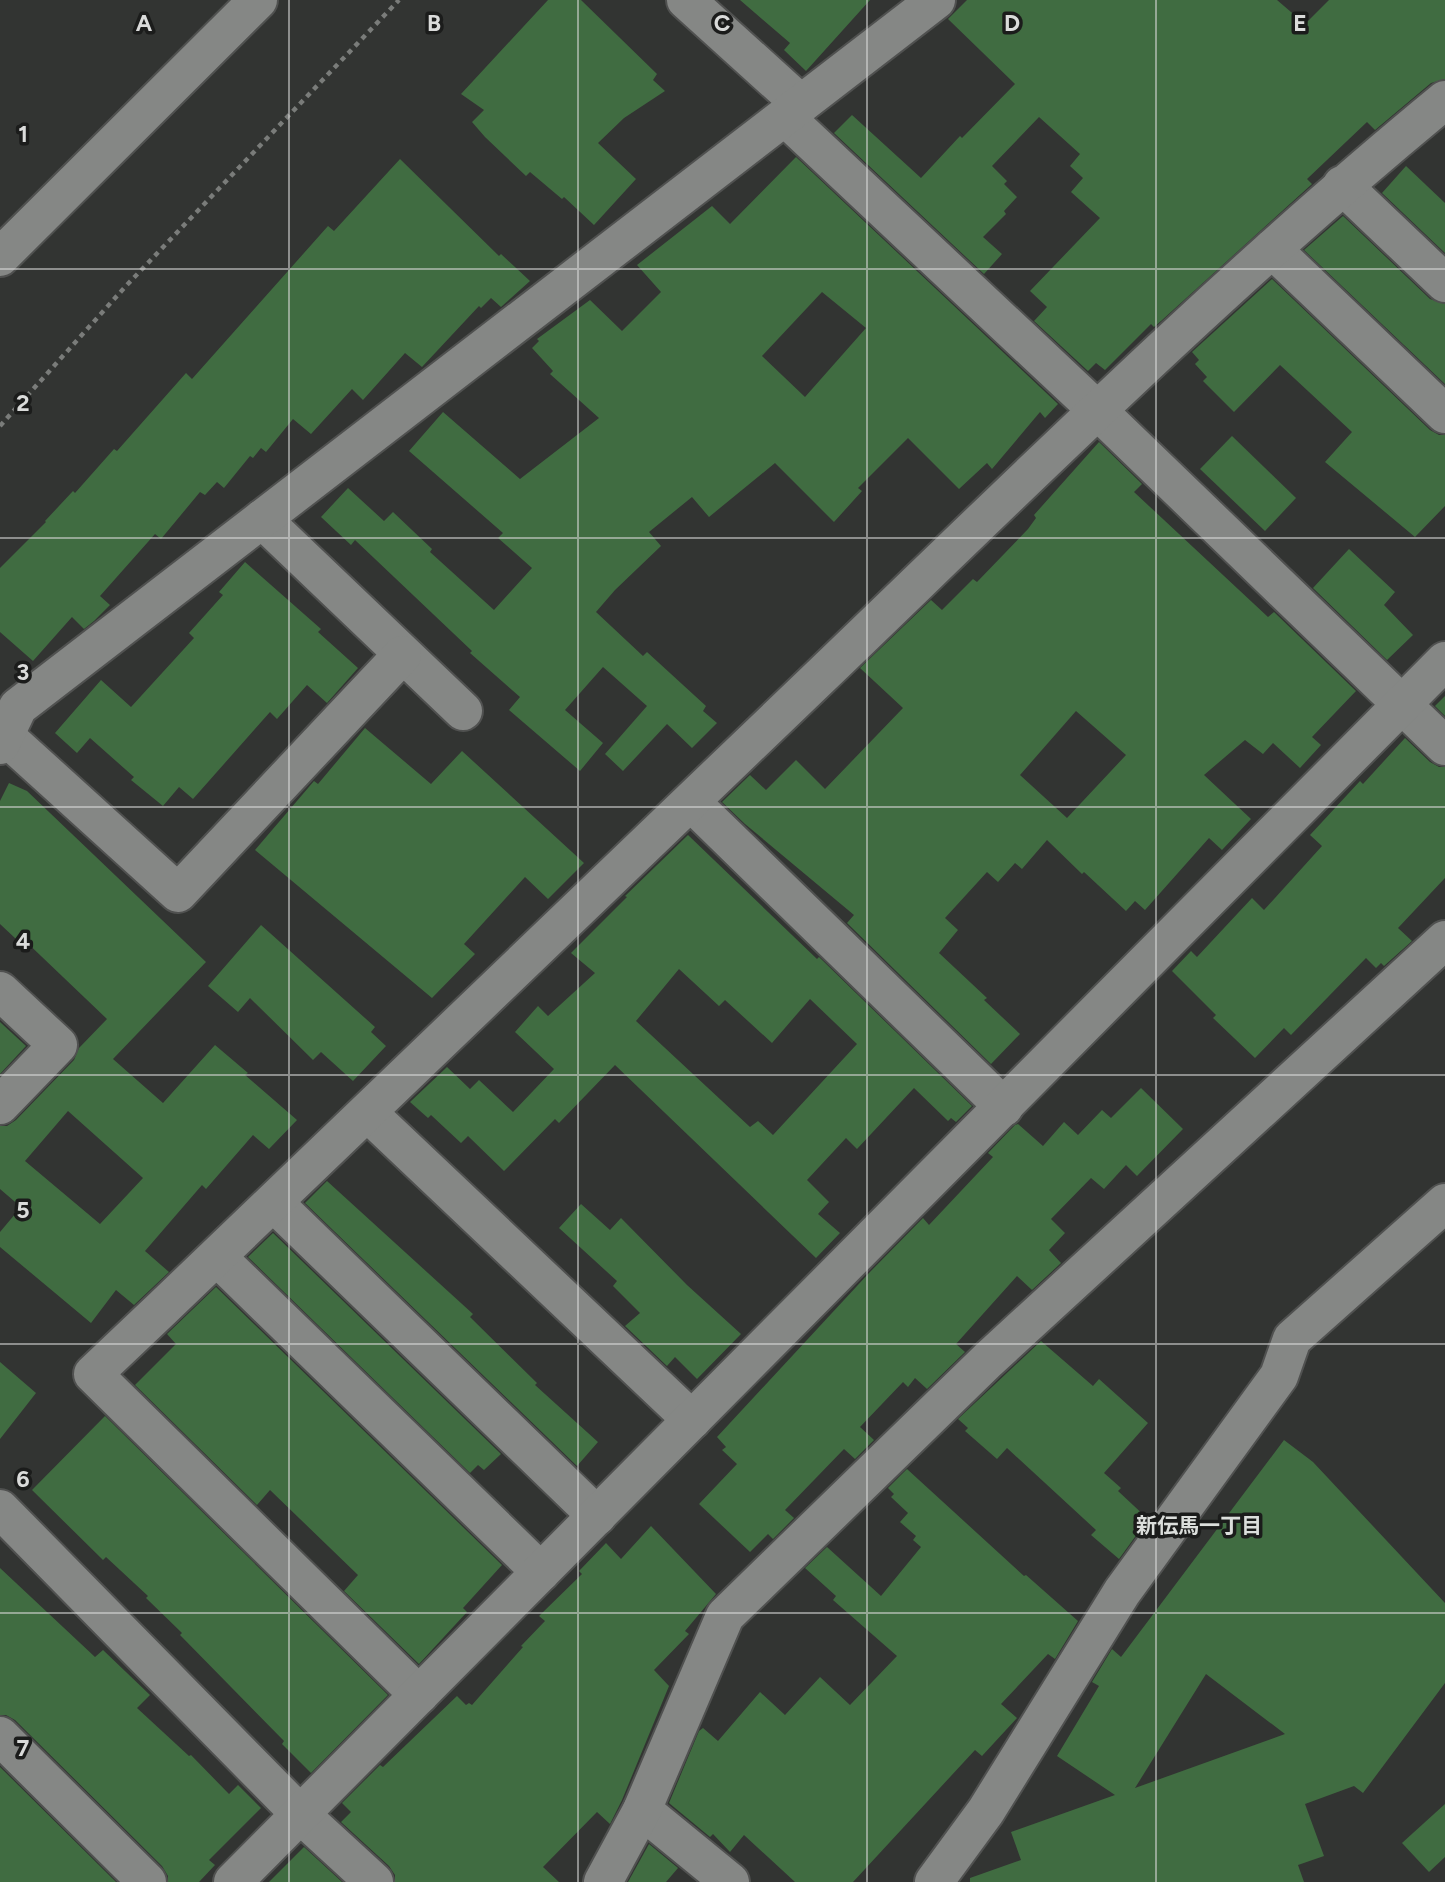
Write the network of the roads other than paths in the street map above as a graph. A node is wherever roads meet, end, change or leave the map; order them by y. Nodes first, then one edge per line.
1 (258, 0) edge
2 (685, 0) edge
3 (936, 0) edge
4 (1445, 100) edge
5 (793, 110) junction
6 (1342, 185) junction
7 (1272, 249) junction
8 (0, 257) edge
9 (1445, 283) edge
10 (1097, 410) junction
11 (1445, 414) edge
12 (262, 519) junction
13 (402, 655) junction
14 (1445, 661) edge
15 (1401, 705) junction
16 (463, 711) dead end
17 (2, 741) edge
18 (1445, 746) edge
19 (691, 802) junction
20 (1445, 940) edge
21 (0, 991) edge
22 (0, 1105) edge
23 (1004, 1107) junction
24 (368, 1113) junction
25 (274, 1203) junction
26 (1445, 1203) edge
27 (216, 1257) junction
28 (692, 1420) junction
29 (0, 1509) edge
30 (597, 1516) junction
31 (541, 1572) junction
32 (419, 1695) junction
33 (0, 1737) edge
34 (642, 1810) junction
35 (300, 1814) junction
36 (147, 1882) edge
37 (233, 1882) edge
38 (374, 1882) edge
39 (603, 1882) edge
40 (730, 1882) edge
41 (934, 1882) edge

1 - 8 street
2 - 5 street
3 - 5 street
4 - 6 street
5 - 10 street
5 - 12 street
6 - 7 street
6 - 9 street
7 - 10 street
7 - 11 street
10 - 15 street
10 - 19 street
12 - 13 street
12 - 17 street
13 - 16 street
13 - 17 street
14 - 15 street
15 - 18 street
15 - 23 street
19 - 23 street
19 - 24 street
20 - 34 street
21 - 22 street
23 - 28 street
24 - 25 street
24 - 28 street
25 - 27 street
25 - 30 street
26 - 41 street
27 - 31 street
27 - 32 street
28 - 30 street
29 - 35 street
30 - 31 street
31 - 32 street
32 - 35 street
33 - 36 street
34 - 39 street
34 - 40 street
35 - 37 street
35 - 38 street

